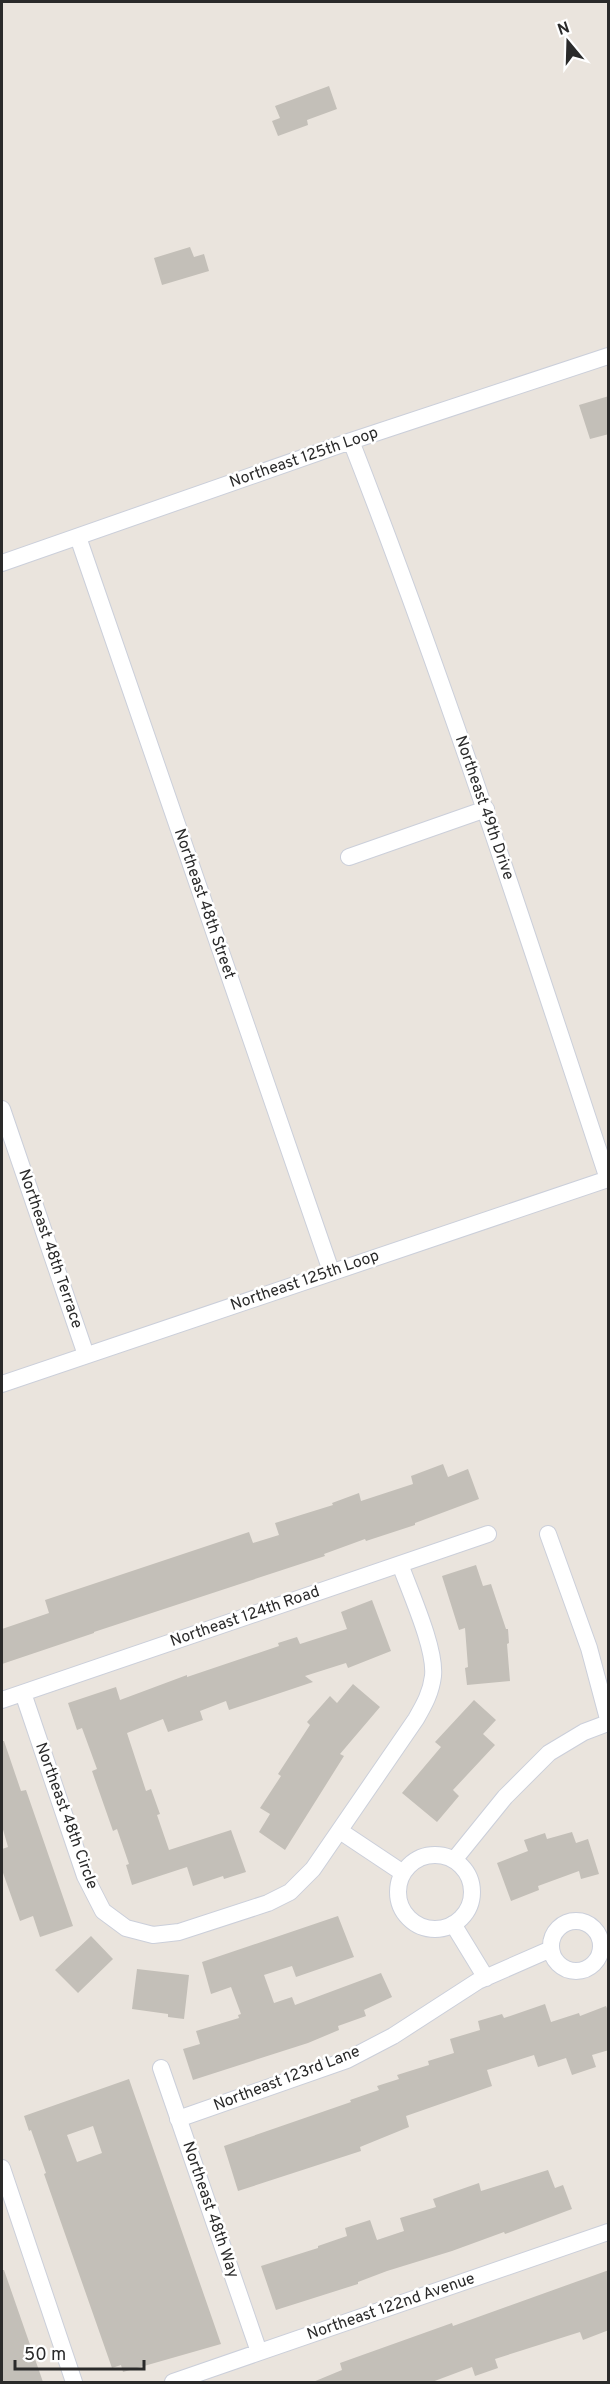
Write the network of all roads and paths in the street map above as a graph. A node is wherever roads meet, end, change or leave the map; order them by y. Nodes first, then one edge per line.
1 (609, 356) edge
2 (351, 441) junction
3 (78, 537) junction
4 (2, 563) edge
5 (486, 809) junction
6 (349, 857) dead end
7 (2, 1109) edge
8 (608, 1179) edge
9 (331, 1271) junction
10 (86, 1355) junction
11 (2, 1384) edge
12 (488, 1534) dead end
13 (548, 1534) dead end
14 (400, 1564) junction
15 (23, 1693) junction
16 (2, 1700) edge
17 (609, 1721) edge
18 (340, 1831) junction
19 (454, 1860) junction
20 (403, 1873) junction
21 (453, 1924) junction
22 (551, 1949) dead end
23 (486, 1978) junction
24 (161, 2068) dead end
25 (178, 2119) junction
26 (2, 2168) edge
27 (609, 2232) edge
28 (259, 2352) junction
29 (74, 2382) edge
30 (173, 2382) edge

1 - 2 street, Northeast 125th Loop
2 - 3 street, Northeast 125th Loop
2 - 5 street, Northeast 49th Drive
3 - 4 street, Northeast 125th Loop
3 - 9 street, Northeast 48th Street
5 - 6 street
5 - 8 street, Northeast 49th Drive
7 - 10 street, Northeast 48th Terrace
8 - 9 street, Northeast 125th Loop
9 - 10 street, Northeast 125th Loop
10 - 11 street, Northeast 125th Loop
12 - 14 street, Northeast 124th Road
13 - 17 street
14 - 15 street, Northeast 124th Road
14 - 18 street, Northeast 48th Circle
15 - 16 street, Northeast 124th Road
15 - 18 street, Northeast 48th Circle
17 - 19 street
18 - 20 street
19 - 20 street
19 - 21 street
20 - 21 street
21 - 23 street
22 - 23 street, Northeast 123rd Lane
23 - 25 street, Northeast 123rd Lane
24 - 25 street, Northeast 48th Way
25 - 28 street, Northeast 48th Way
26 - 29 street
27 - 28 street, Northeast 122nd Avenue
28 - 30 street, Northeast 122nd Avenue

